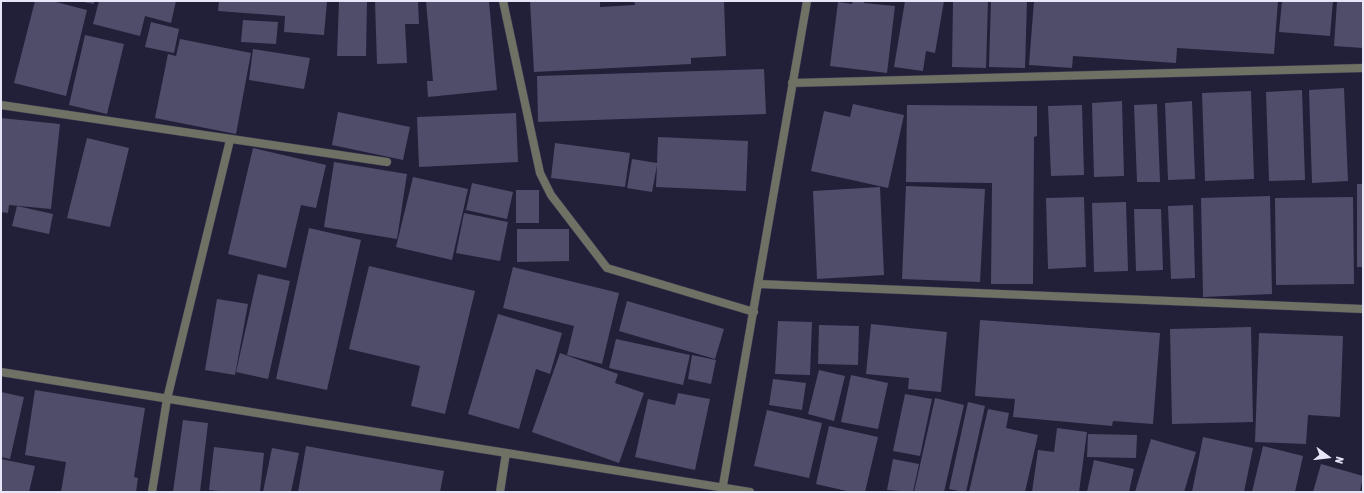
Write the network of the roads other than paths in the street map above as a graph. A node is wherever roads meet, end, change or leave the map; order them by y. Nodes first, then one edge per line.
1 (503, 1) edge
2 (807, 1) edge
3 (1363, 68) edge
4 (792, 83) junction
5 (1, 105) edge
6 (230, 140) junction
7 (387, 162) dead end
8 (758, 284) junction
9 (1363, 309) edge
10 (754, 312) junction
11 (1, 372) edge
12 (167, 399) junction
13 (506, 453) junction
14 (722, 489) edge
15 (152, 492) edge
16 (500, 492) edge
17 (750, 492) edge

1 - 10 street
2 - 4 street
3 - 4 street
4 - 8 street
5 - 6 street
6 - 7 street
6 - 12 street
8 - 9 street
8 - 10 street
10 - 14 street
11 - 12 street
12 - 13 street
12 - 15 street
13 - 14 street
13 - 16 street
14 - 17 street

